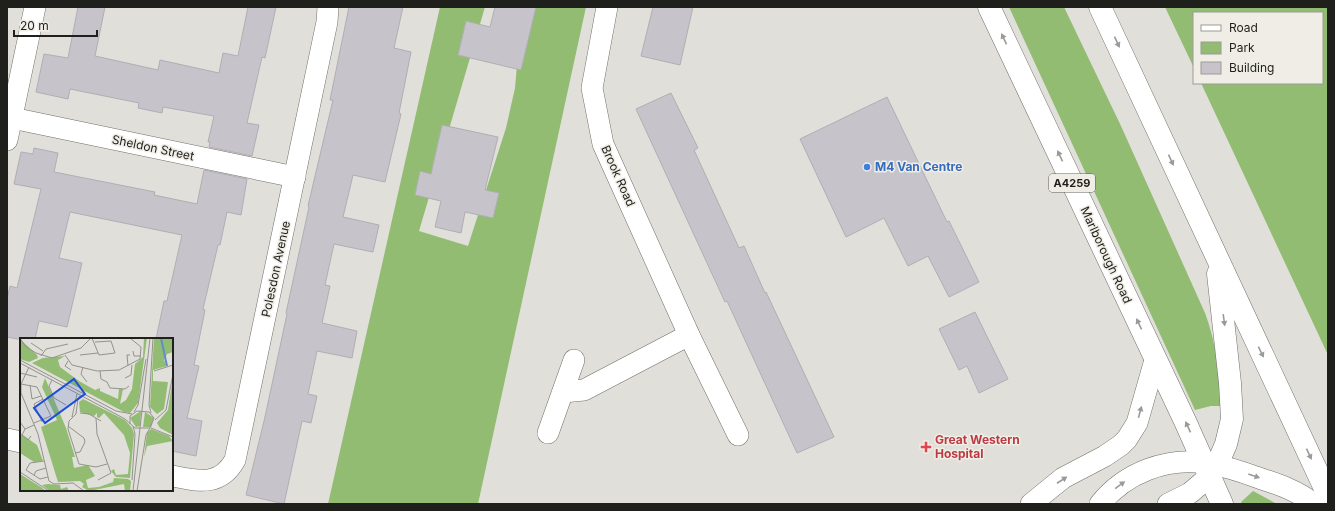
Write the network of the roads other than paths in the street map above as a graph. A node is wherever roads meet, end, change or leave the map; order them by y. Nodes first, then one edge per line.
1 (35, 7) edge
2 (328, 7) edge
3 (607, 7) edge
4 (989, 7) edge
5 (1100, 7) edge
6 (12, 118) junction
7 (7, 140) edge
8 (295, 177) junction
9 (1215, 253) junction
10 (689, 336) junction
11 (574, 360) dead end
12 (1156, 360) junction
13 (563, 392) junction
14 (548, 433) dead end
15 (738, 435) dead end
16 (7, 439) edge
17 (20, 442) edge
18 (1211, 468) junction
19 (173, 476) edge
20 (1328, 495) edge
21 (1031, 504) edge
22 (1100, 504) edge
23 (1168, 504) edge
24 (1222, 504) edge
25 (1314, 504) edge

1 - 6 street
2 - 8 street, Polesdon Avenue
3 - 10 street, Brook Road
12 -> 4 main road, Marlborough Road / A4259
5 -> 9 main road
6 - 7 street
6 - 8 street, Sheldon Street
8 - 19 street, Polesdon Avenue
9 -> 18 main road
9 -> 20 main road
10 - 13 street
10 - 15 street, Brook Road
11 - 13 street
18 -> 12 main road, Marlborough Road / A4259
21 -> 12 street
13 - 14 street
16 - 17 street
22 -> 18 street
18 - 23 street
18 - 24 main road, Marlborough Road / A4259
18 -> 25 street

